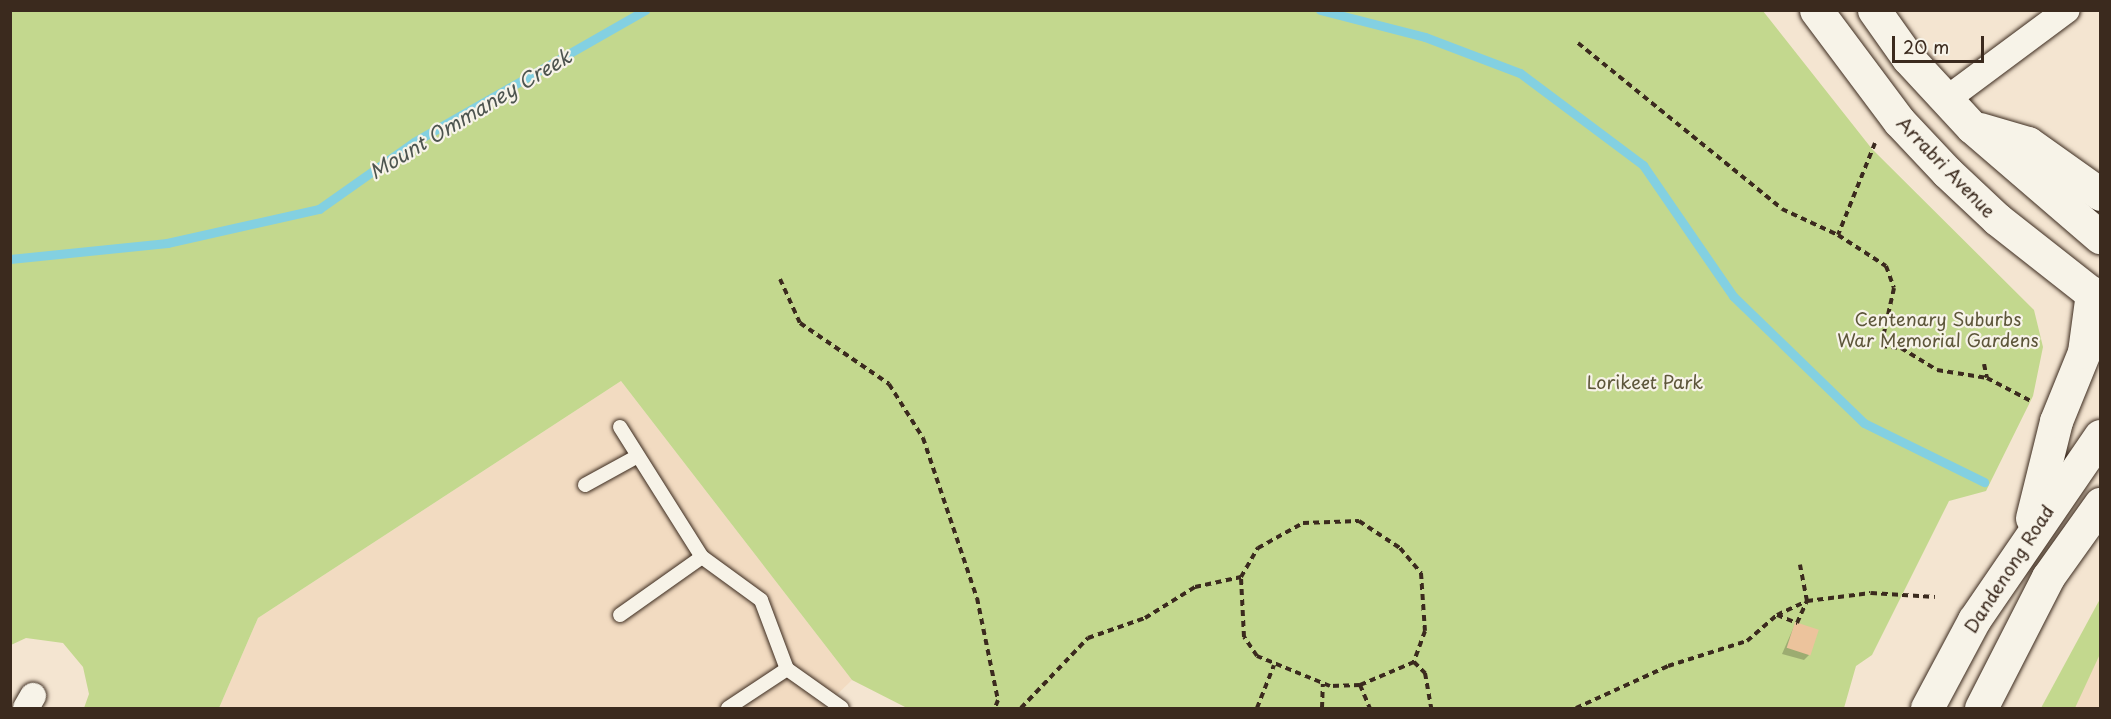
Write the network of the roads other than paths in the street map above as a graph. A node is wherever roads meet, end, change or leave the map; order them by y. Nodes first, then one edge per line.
1 (1816, 10) edge
2 (1874, 10) edge
3 (2067, 10) edge
4 (1947, 99) junction
5 (1972, 127) junction
6 (2100, 194) edge
7 (2100, 237) edge
8 (2096, 297) edge
9 (620, 427) dead end
10 (2100, 436) edge
11 (638, 456) junction
12 (585, 485) dead end
13 (2100, 504) edge
14 (2027, 538) junction
15 (702, 557) junction
16 (620, 615) dead end
17 (787, 669) junction
18 (728, 708) edge
19 (842, 708) edge
20 (1927, 708) edge
21 (1981, 708) edge

1 - 8 main road, Arrabri Avenue
2 - 4 main road
3 - 4 street
4 - 5 main road
5 - 6 main road
5 - 7 main road
8 - 14 main road
9 - 11 lane
10 - 14 main road, Dandenong Road
11 - 12 lane
11 - 15 lane
13 - 21 main road, Dandenong Road
14 - 20 main road, Dandenong Road
15 - 16 lane
15 - 17 lane
17 - 18 lane
17 - 19 lane

